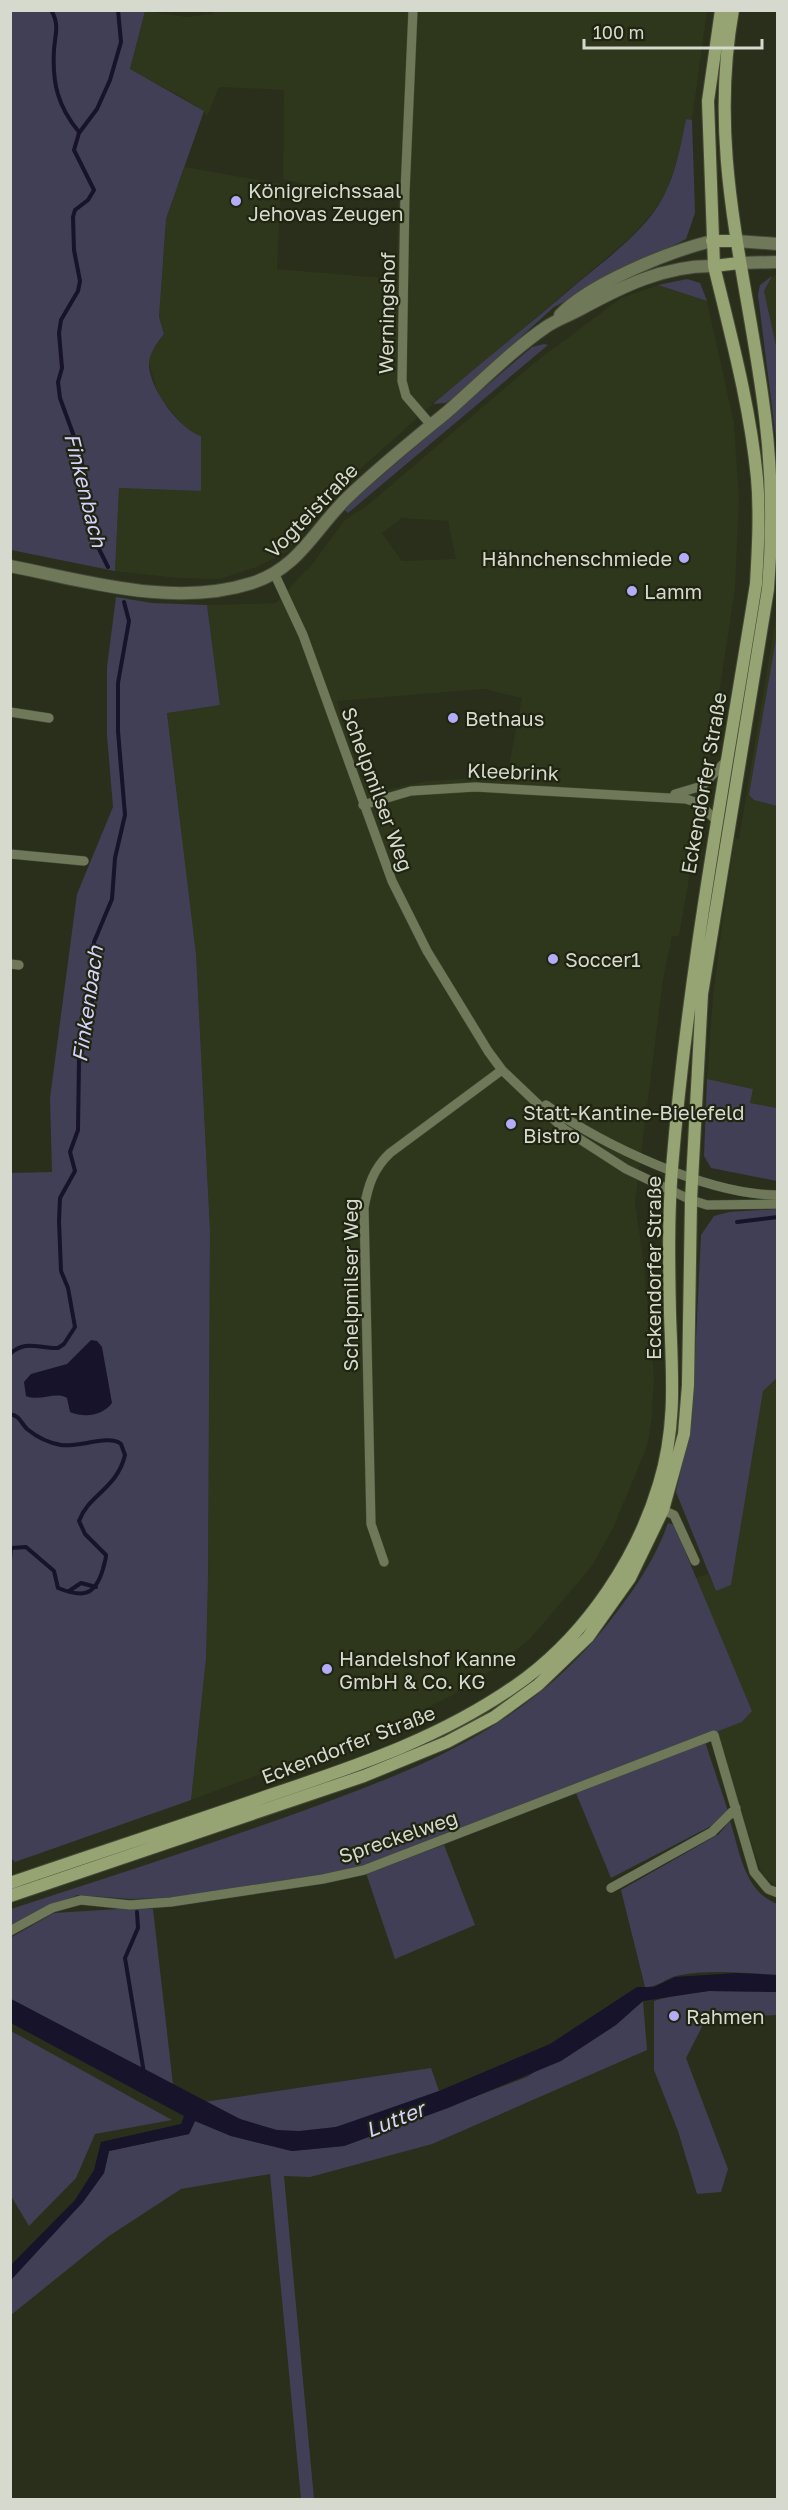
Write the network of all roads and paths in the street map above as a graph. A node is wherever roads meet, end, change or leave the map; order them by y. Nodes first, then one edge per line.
1 (413, 10) edge
2 (721, 10) edge
3 (733, 10) edge
4 (712, 241) junction
5 (736, 241) junction
6 (777, 244) edge
7 (777, 262) edge
8 (739, 263) junction
9 (714, 266) junction
10 (553, 322) junction
11 (431, 425) junction
12 (10, 566) edge
13 (275, 575) junction
14 (10, 712) edge
15 (49, 718) dead end
16 (726, 761) junction
17 (663, 796) junction
18 (363, 805) junction
19 (716, 819) junction
20 (10, 854) edge
21 (84, 861) dead end
22 (502, 1070) junction
23 (517, 1085) junction
24 (672, 1170) junction
25 (693, 1180) junction
26 (671, 1189) junction
27 (777, 1195) edge
28 (691, 1200) junction
29 (777, 1204) edge
30 (663, 1510) junction
31 (695, 1561) dead end
32 (384, 1562) dead end
33 (736, 1808) junction
34 (10, 1883) edge
35 (611, 1888) dead end
36 (777, 1893) edge
37 (10, 1896) edge
38 (10, 1931) edge

1 - 11 street, Werningshof
2 - 4 main road, Eckendorfer Straße
3 - 5 main road, Eckendorfer Straße
4 - 5 main road
4 - 9 main road, Eckendorfer Straße
4 - 10 street, Vogteistraße
5 - 6 street
5 - 8 main road, Eckendorfer Straße
7 - 8 street
8 - 9 main road
8 - 25 main road, Eckendorfer Straße
9 - 10 street, Vogteistraße
9 - 16 main road, Eckendorfer Straße
10 - 11 street, Vogteistraße
11 - 13 street, Vogteistraße
12 - 13 street, Vogteistraße
13 - 18 street, Schelpmilser Weg
14 - 15 street
16 - 17 street, Kleebrink
16 - 19 main road, Eckendorfer Straße
17 - 18 street, Kleebrink
17 - 19 street, Kleebrink
18 - 22 street, Schelpmilser Weg
19 - 24 main road, Eckendorfer Straße
20 - 21 street
22 - 23 street, Schelpmilser Weg
22 - 32 street, Schelpmilser Weg
23 - 24 street, Schelpmilser Weg
23 - 26 street, Schelpmilser Weg
24 - 25 street, Schelpmilser Weg
24 - 26 main road, Eckendorfer Straße
25 - 27 street, Schelpmilser Weg
25 - 28 main road, Eckendorfer Straße
26 - 28 street, Schelpmilser Weg
26 - 34 main road, Eckendorfer Straße
28 - 29 street, Schelpmilser Weg
28 - 30 main road, Eckendorfer Straße
30 - 31 street
30 - 37 main road, Eckendorfer Straße
33 - 35 street
33 - 36 street
33 - 38 street, Spreckelweg

